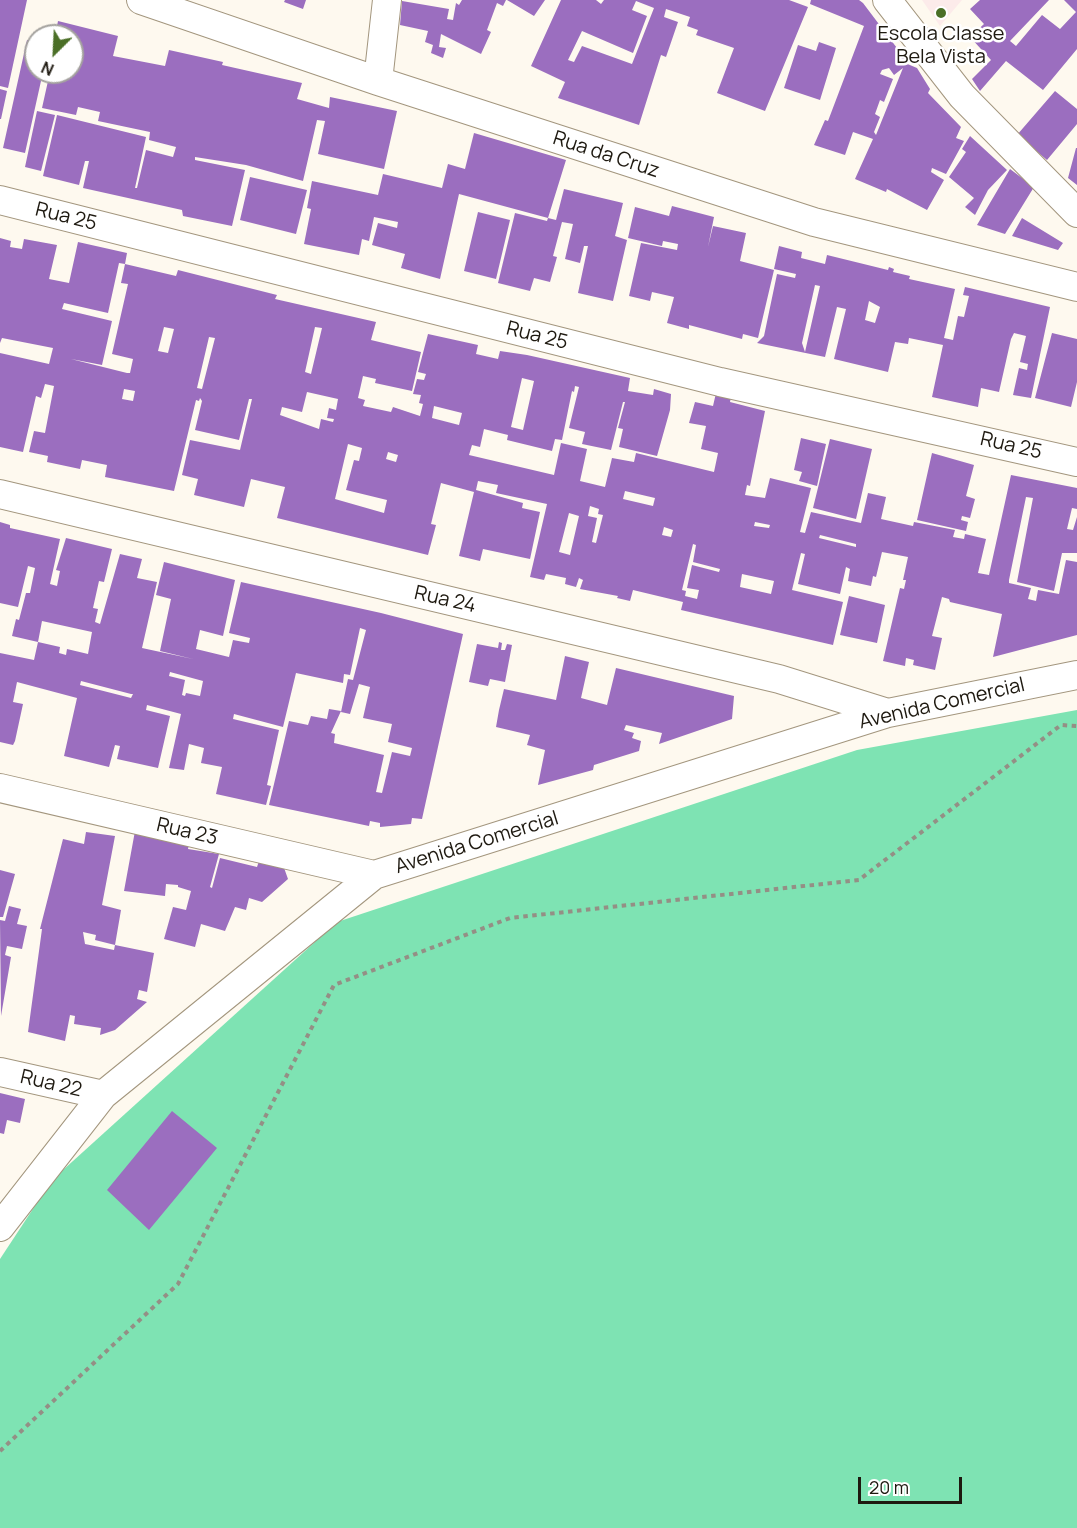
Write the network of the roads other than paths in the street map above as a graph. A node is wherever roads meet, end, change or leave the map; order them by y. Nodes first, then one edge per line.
1 (141, 0) edge
2 (387, 0) edge
3 (887, 0) edge
4 (378, 81) junction
5 (0, 200) edge
6 (1077, 213) edge
7 (1077, 287) edge
8 (1077, 462) edge
9 (0, 494) edge
10 (1077, 675) edge
11 (888, 713) junction
12 (0, 788) edge
13 (374, 875) junction
14 (0, 1072) edge
15 (103, 1095) junction
16 (0, 1227) edge

1 - 4 street, Rua da Cruz
2 - 4 street
3 - 6 street
4 - 7 street, Rua da Cruz
5 - 8 street, Rua 25
9 - 11 street, Rua 24
10 - 11 street, Avenida Comercial
11 - 13 street, Avenida Comercial
12 - 13 street, Rua 23
13 - 15 street, Avenida Comercial
14 - 15 street, Rua 22
15 - 16 street, Avenida Comercial

